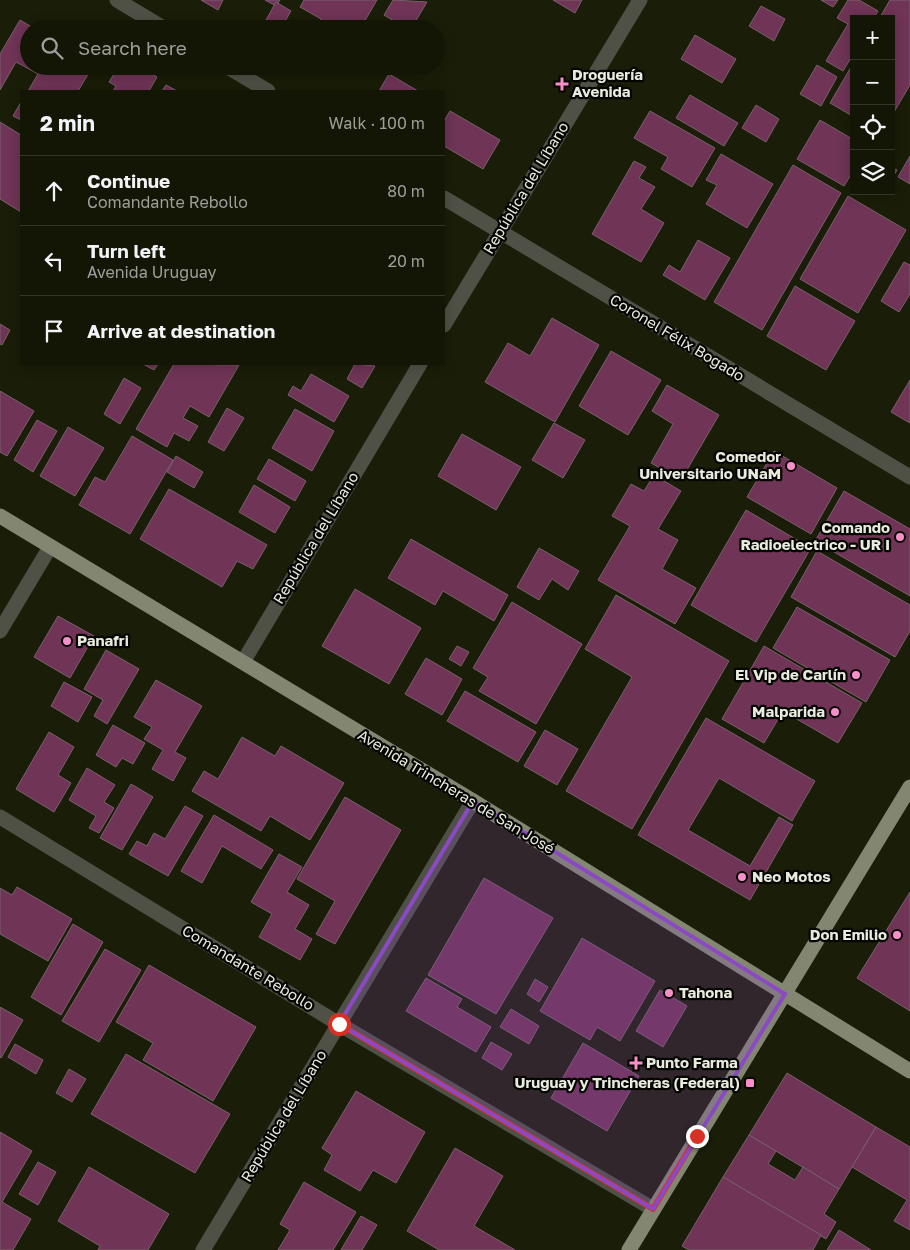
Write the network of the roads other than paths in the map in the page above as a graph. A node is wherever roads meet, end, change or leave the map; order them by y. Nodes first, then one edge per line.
1 (118, 0) edge
2 (640, 0) edge
3 (150, 20) edge
4 (241, 75) edge
5 (266, 90) edge
6 (445, 199) edge
7 (499, 232) junction
8 (445, 323) edge
9 (419, 365) edge
10 (910, 477) edge
11 (0, 516) edge
12 (50, 547) junction
13 (0, 631) edge
14 (243, 662) junction
15 (910, 787) edge
16 (473, 801) junction
17 (0, 817) edge
18 (785, 994) junction
19 (339, 1024) junction
20 (910, 1071) edge
21 (653, 1209) junction
22 (203, 1250) edge
23 (629, 1250) edge

1 - 3 street
2 - 7 street, República del Líbano
4 - 5 street
6 - 7 street, Coronel Félix Bogado
7 - 8 street, República del Líbano
7 - 10 street, Coronel Félix Bogado
9 - 14 street, República del Líbano
11 - 12 main road, Avenida Trincheras de San José
12 - 13 street
12 - 14 main road, Avenida Trincheras de San José
14 - 16 main road, Avenida Trincheras de San José
15 - 18 main road
16 - 18 main road, Avenida Trincheras de San José
16 - 19 street, República del Líbano
17 - 19 street, Comandante Rebollo
18 - 20 main road, Avenida Trincheras de San José
18 - 21 main road
19 - 21 street, Comandante Rebollo
19 - 22 street, República del Líbano
21 - 23 main road

